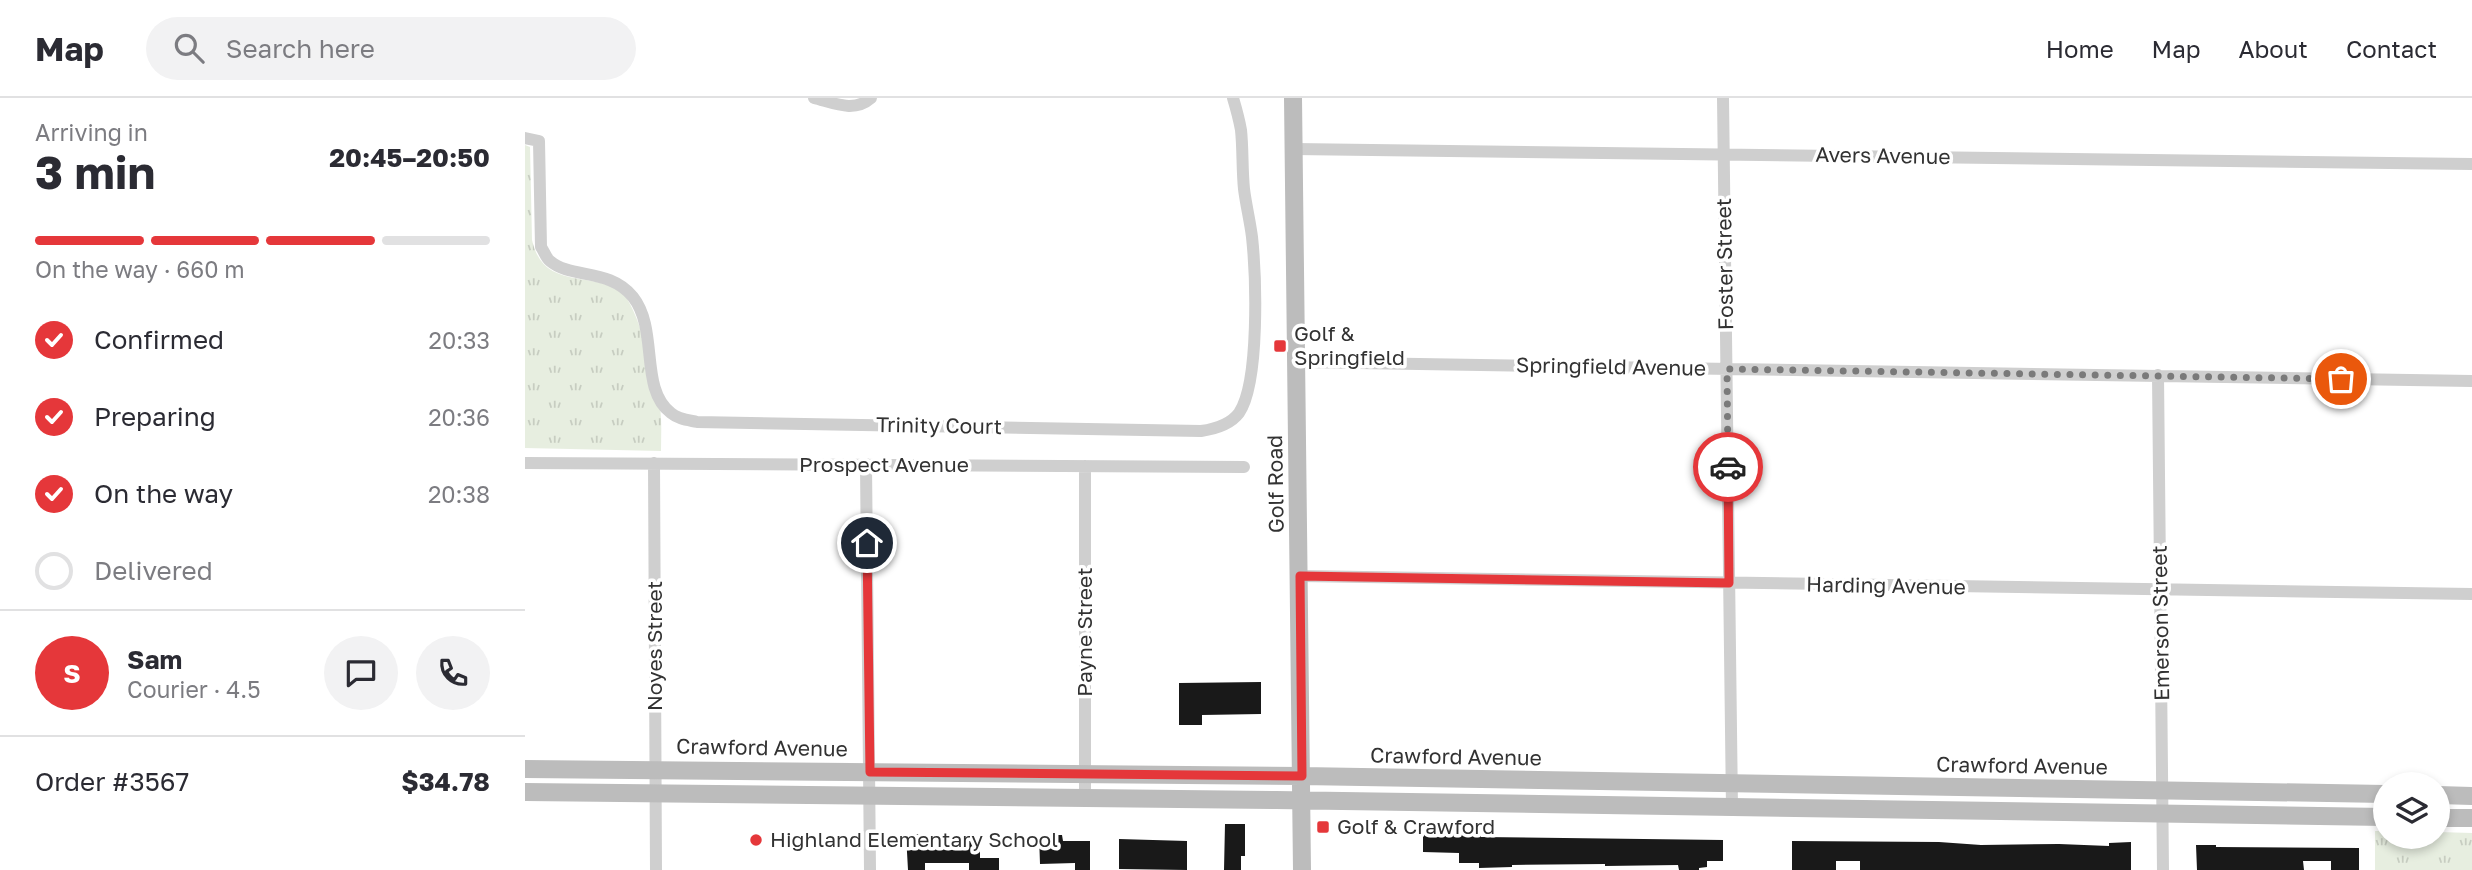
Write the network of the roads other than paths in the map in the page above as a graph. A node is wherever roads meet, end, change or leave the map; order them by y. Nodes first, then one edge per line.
1 (814, 98) edge
2 (871, 98) edge
3 (1233, 98) edge
4 (1293, 98) edge
5 (1723, 98) edge
6 (525, 138) edge
7 (1294, 149) junction
8 (1724, 154) junction
9 (2472, 164) edge
10 (1297, 362) junction
11 (1727, 369) junction
12 (2158, 375) junction
13 (2472, 381) edge
14 (525, 463) edge
15 (654, 463) junction
16 (866, 464) junction
17 (1085, 466) junction
18 (1244, 467) dead end
19 (1300, 576) junction
20 (1729, 583) junction
21 (2161, 591) junction
22 (2472, 594) edge
23 (525, 769) edge
24 (656, 770) junction
25 (870, 772) junction
26 (1085, 774) junction
27 (1302, 776) junction
28 (1732, 784) junction
29 (2163, 791) junction
30 (525, 792) edge
31 (656, 794) junction
32 (2373, 794) edge
33 (2450, 795) edge
34 (870, 796) junction
35 (2472, 796) edge
36 (1085, 798) junction
37 (1302, 801) junction
38 (1732, 808) junction
39 (2163, 814) junction
40 (2373, 817) edge
41 (2450, 818) edge
42 (2472, 818) edge
43 (656, 870) edge
44 (870, 870) edge
45 (1302, 870) edge
46 (2163, 870) edge

1 - 2 street
3 - 6 street, Trinity Court
4 - 7 main road, Golf Road
5 - 8 street, Foster Street
7 - 8 street, Avers Avenue
7 - 10 main road, Golf Road
8 - 9 street, Avers Avenue
8 - 11 street, Foster Street
10 - 11 street, Springfield Avenue
10 - 19 main road, Golf Road
11 - 12 street, Springfield Avenue
11 - 20 street, Foster Street
12 - 13 street, Springfield Avenue
12 - 21 street, Emerson Street
14 - 15 street, Prospect Avenue
15 - 16 street, Prospect Avenue
15 - 24 street, Noyes Street
16 - 17 street, Prospect Avenue
16 - 25 street
17 - 18 street, Prospect Avenue
17 - 26 street, Payne Street
19 - 20 street, Harding Avenue
19 - 27 main road, Golf Road
20 - 21 street, Harding Avenue
20 - 28 street, Foster Street
21 - 22 street, Harding Avenue
21 - 29 street, Emerson Street
23 - 24 main road, Crawford Avenue
24 - 25 main road, Crawford Avenue
24 - 31 street, Noyes Street
25 - 26 main road, Crawford Avenue
25 - 34 street
26 - 27 main road, Crawford Avenue
26 - 36 street, Payne Street
27 - 28 main road, Crawford Avenue
27 - 37 main road, Golf Road
28 - 29 main road, Crawford Avenue
28 - 38 street, Foster Street
29 - 32 main road, Crawford Avenue
29 - 39 street, Emerson Street
30 - 31 main road
31 - 34 main road
31 - 43 street, Noyes Street
33 - 35 main road
34 - 36 main road
34 - 44 street
36 - 37 main road
37 - 38 main road
37 - 45 main road, Golf Road
38 - 39 main road
39 - 40 main road
39 - 46 street, Emerson Street
41 - 42 main road

